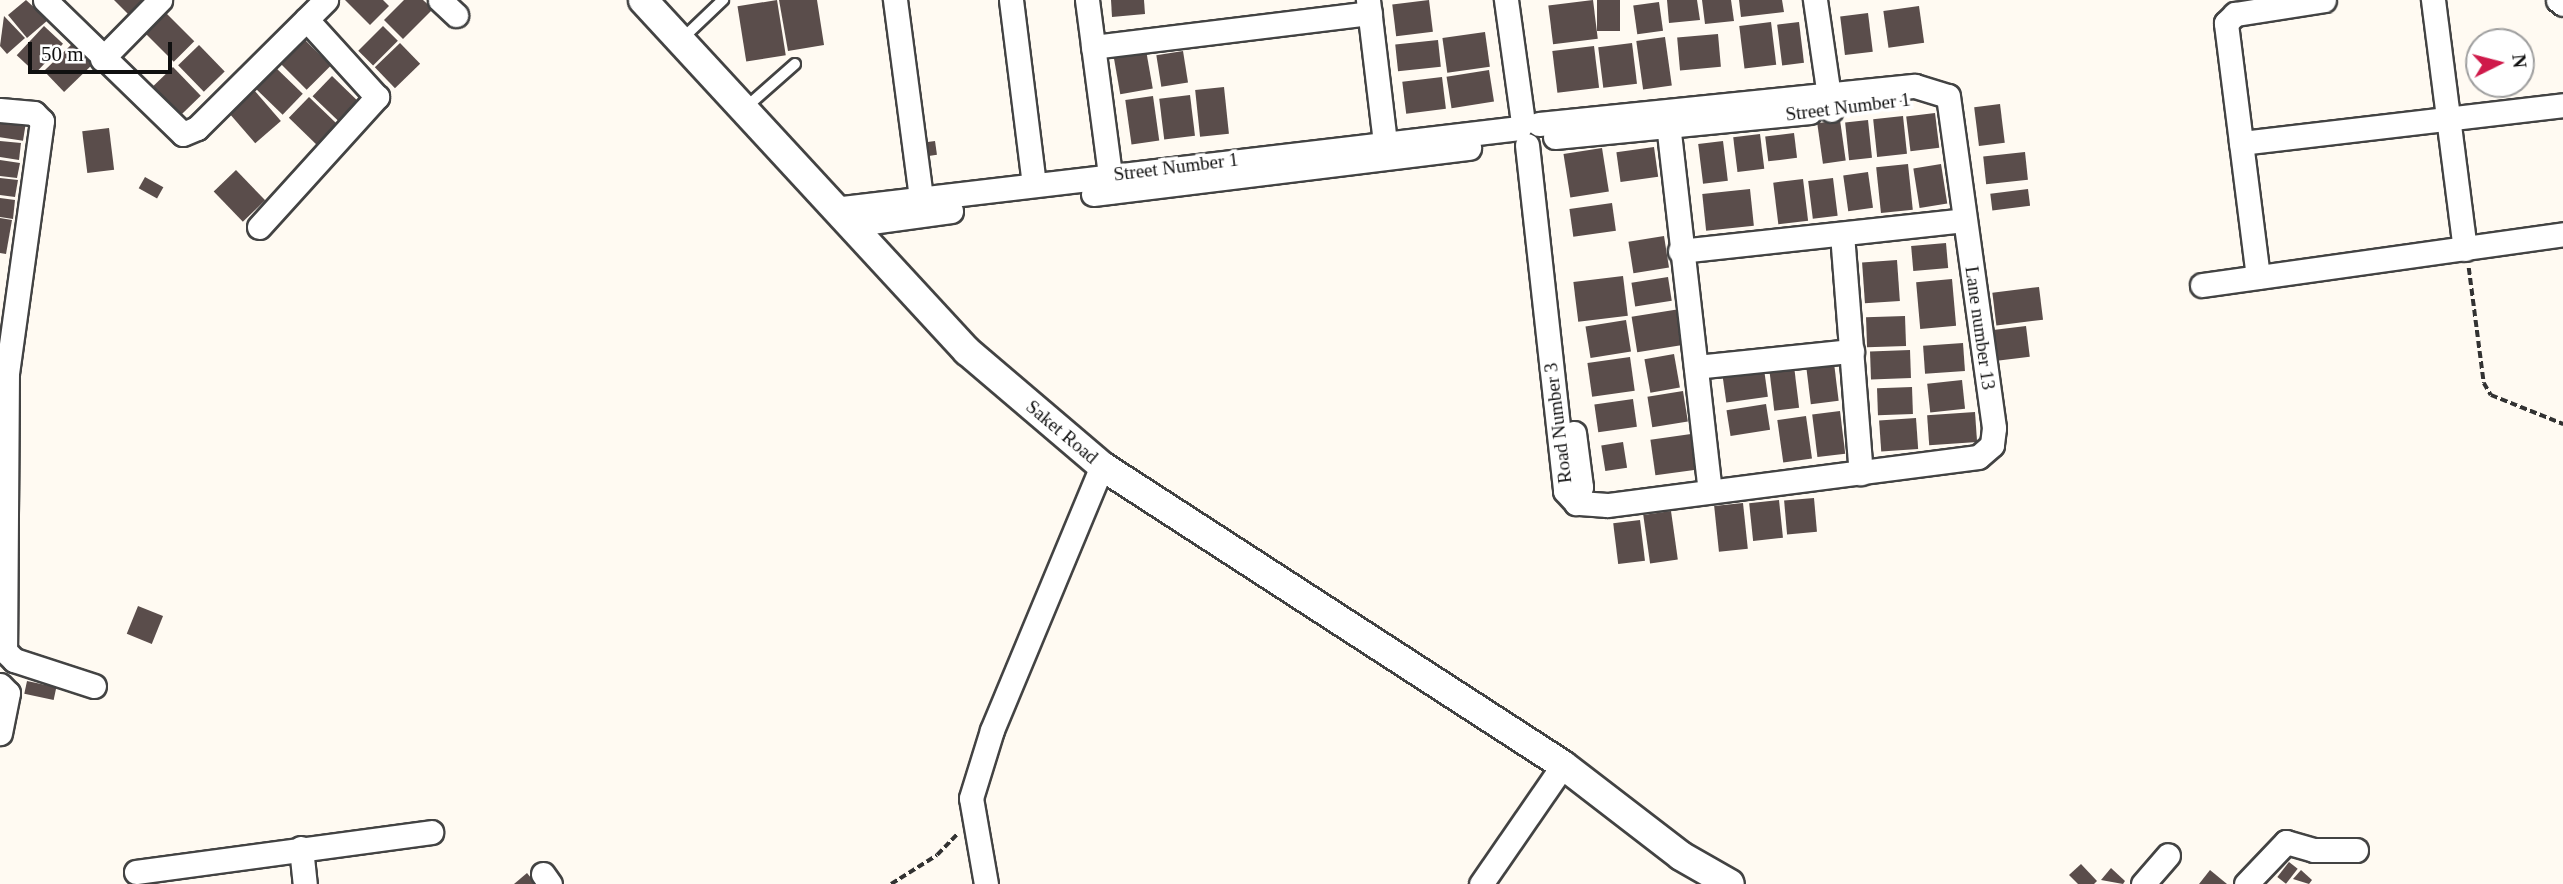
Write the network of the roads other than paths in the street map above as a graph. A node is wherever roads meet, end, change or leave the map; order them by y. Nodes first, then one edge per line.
1 (45, 0) edge
2 (160, 0) edge
3 (326, 0) edge
4 (643, 0) edge
5 (723, 0) edge
6 (895, 0) edge
7 (1011, 0) edge
8 (1087, 0) edge
9 (1506, 0) edge
10 (1521, 0) edge
11 (1815, 0) edge
12 (2324, 0) edge
13 (2433, 0) edge
14 (2558, 0) edge
15 (2563, 4) edge
16 (1369, 6) edge
17 (306, 19) junction
18 (679, 42) junction
19 (1093, 47) junction
20 (102, 59) junction
21 (795, 64) dead end
22 (1928, 91) joint
23 (1830, 103) junction
24 (2563, 104) edge
25 (0, 110) edge
26 (742, 111) junction
27 (1668, 118) junction
28 (2447, 120) junction
29 (1530, 133) junction
30 (1385, 142) junction
31 (2241, 143) junction
32 (1111, 184) junction
33 (1034, 185) junction
34 (922, 207) junction
35 (841, 217) junction
36 (1964, 220) junction
37 (259, 227) dead end
38 (1842, 233) junction
39 (2563, 233) edge
40 (2465, 249) junction
41 (1681, 251) junction
42 (2258, 277) junction
43 (2202, 285) dead end
44 (1852, 351) junction
45 (1696, 367) junction
46 (4, 371) edge
47 (1102, 466) junction
48 (1861, 473) junction
49 (1710, 491) junction
50 (2, 620) edge
51 (0, 685) edge
52 (94, 686) dead end
53 (0, 733) edge
54 (1563, 765) junction
55 (431, 832) dead end
56 (301, 848) junction
57 (2356, 850) dead end
58 (2168, 855) dead end
59 (136, 872) dead end
60 (305, 884) edge
61 (986, 884) edge
62 (1481, 884) edge
63 (1730, 884) edge
64 (2143, 884) edge
65 (2246, 884) edge

1 - 20 street
2 - 20 street
3 - 17 street
4 - 18 street, Saket Road
5 - 18 lane
6 - 34 street
7 - 33 street
8 - 19 street
9 - 29 street, Road Number 3
10 - 29 street, Road Number 3
11 - 23 street
12 - 31 street
13 - 28 street
14 - 15 street
16 - 19 street
16 - 30 street
17 - 20 street
17 - 37 street
18 - 26 street, Saket Road
19 - 32 street
21 - 26 lane
22 - 23 street, Street Number 1
22 - 36 street, Lane number 13
23 - 27 street, Street Number 1
24 - 28 street
25 - 46 street
26 - 35 street, Saket Road
27 - 29 street, Street Number 1
27 - 41 street
28 - 31 street
28 - 40 street
29 - 30 street, Street Number 1
29 - 32 street, Street Number 1
29 - 49 street, Road Number 3
30 - 32 street, Street Number 1
31 - 42 street
32 - 33 street, Street Number 1
32 - 34 street, Street Number 1
33 - 34 street, Street Number 1
34 - 35 street, Street Number 1
35 - 47 street, Saket Road
36 - 38 street
36 - 48 street, Lane number 13
38 - 41 street
38 - 44 street
39 - 40 street
40 - 42 street
41 - 45 street
42 - 43 street
44 - 45 street
44 - 48 street
45 - 49 street
46 - 50 street
47 - 54 street, Saket Road
47 - 61 street
48 - 49 street
50 - 52 street
51 - 53 street
54 - 62 street
54 - 63 street, Saket Road
55 - 56 street
56 - 59 street
56 - 60 street
57 - 65 street
58 - 64 street

